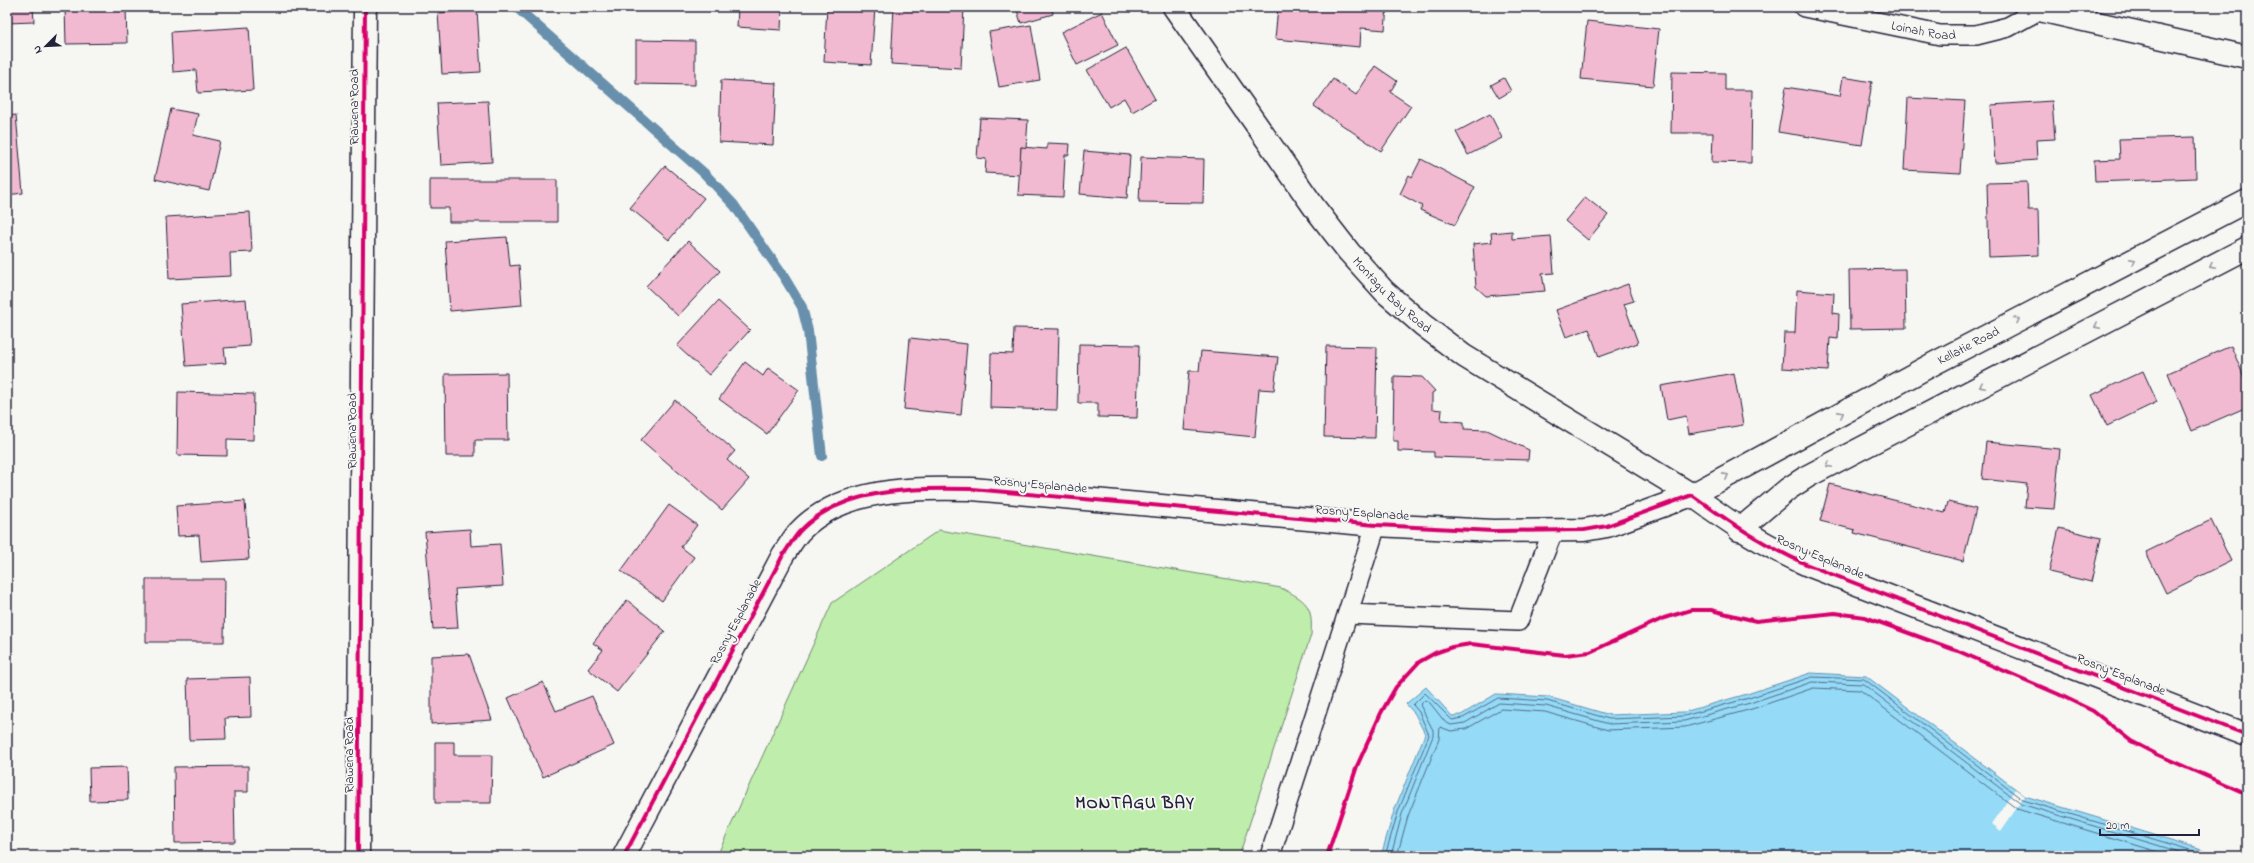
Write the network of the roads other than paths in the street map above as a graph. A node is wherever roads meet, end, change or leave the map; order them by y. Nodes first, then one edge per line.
1 (365, 7) edge
2 (1174, 7) edge
3 (1804, 7) edge
4 (2032, 8) edge
5 (2247, 57) edge
6 (2247, 201) edge
7 (2247, 248) edge
8 (1692, 495) junction
9 (1376, 525) junction
10 (1739, 530) junction
11 (1553, 531) junction
12 (1348, 614) junction
13 (2247, 735) edge
14 (358, 856) edge
15 (624, 856) edge
16 (1270, 856) edge

1 - 14 street, Riawena Road
2 - 8 street, Montagu Bay Road
3 - 4 lane, Loinah Road
4 - 5 street, Loinah Road
8 -> 6 street, Kellatie Road
7 -> 10 street
8 - 10 street, Rosny Esplanade
8 - 11 street, Rosny Esplanade
9 - 11 street, Rosny Esplanade
9 - 12 lane
9 - 15 street, Rosny Esplanade
10 - 13 street, Rosny Esplanade
11 - 12 lane
12 - 16 lane

